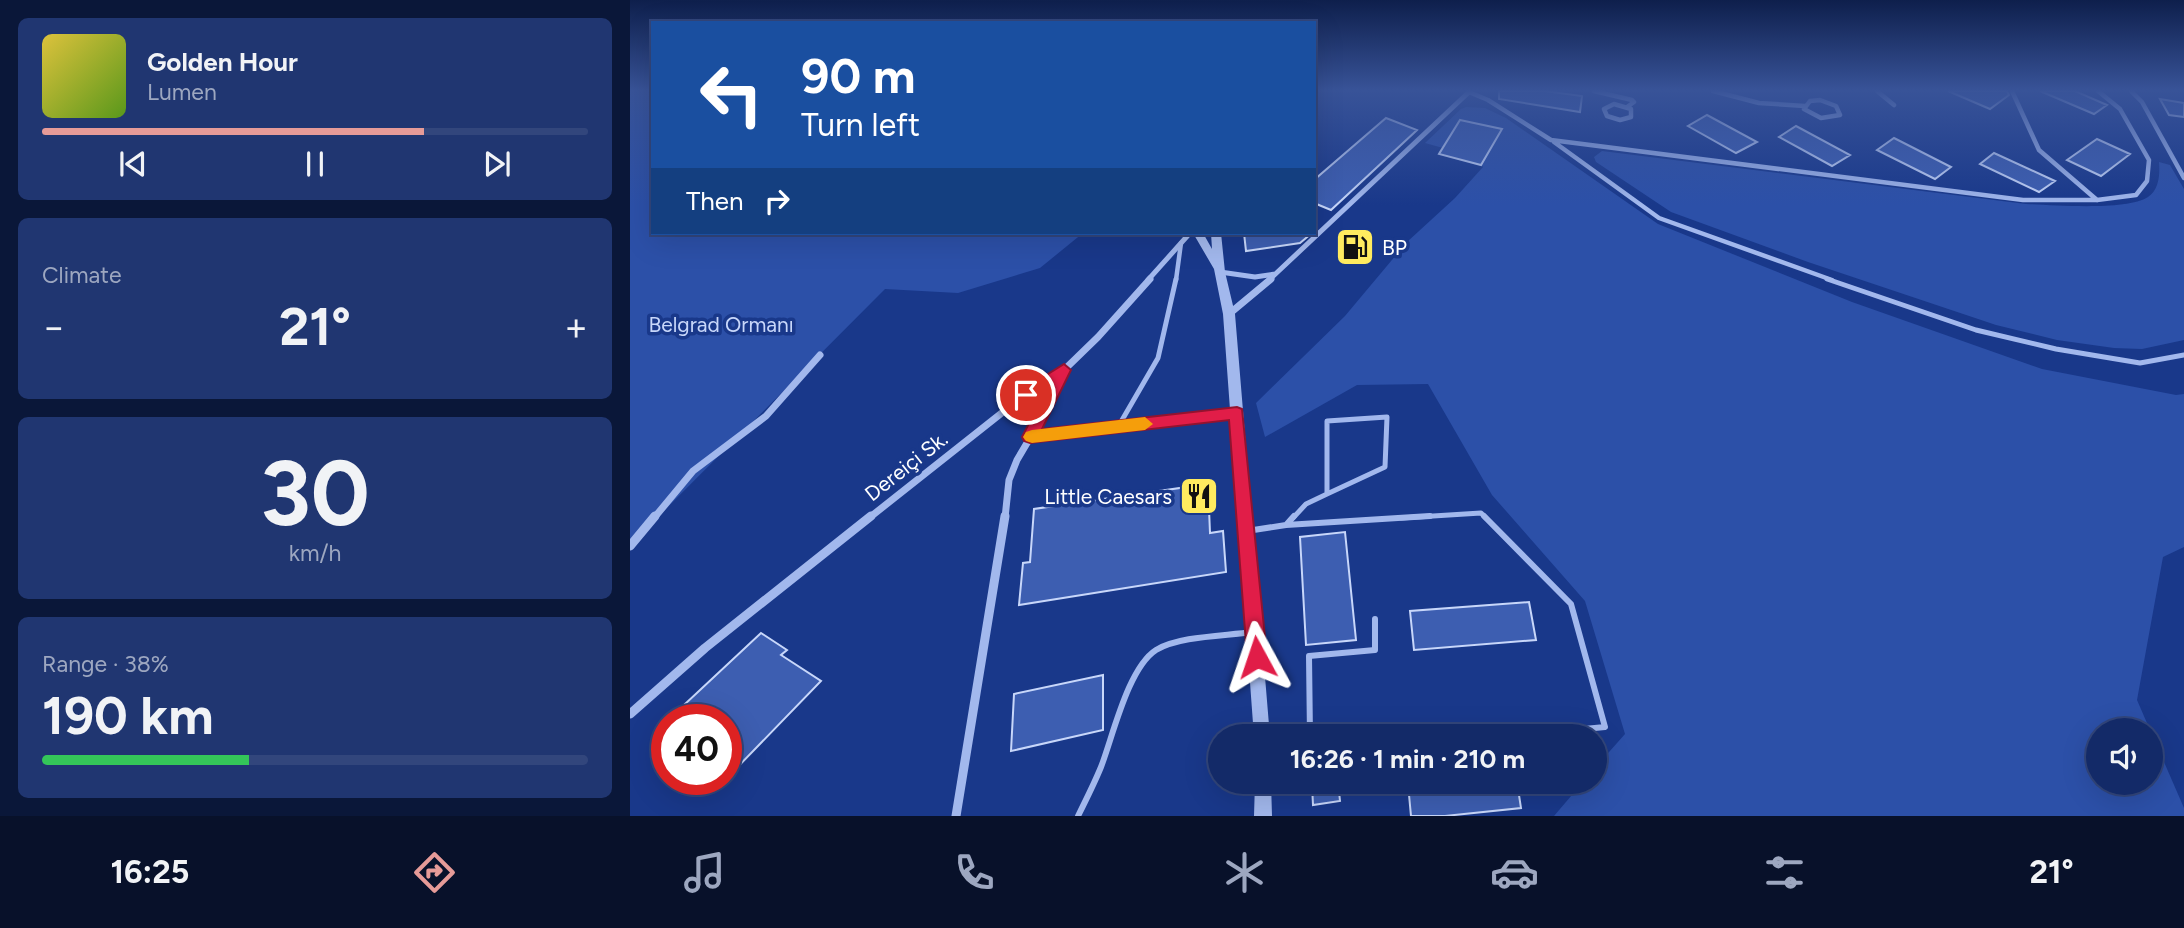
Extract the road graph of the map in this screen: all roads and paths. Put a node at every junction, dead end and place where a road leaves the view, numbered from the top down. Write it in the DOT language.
graph roads {
  1 [pos="1430,129"];
  2 [pos="1534,129"];
  3 [pos="2029,129"];
  4 [pos="2131,129"];
  5 [pos="2157,129"];
  6 [pos="1551,140"];
  7 [pos="2184,178"];
  8 [pos="2098,200"];
  9 [pos="1188,235"];
  10 [pos="1199,235"];
  11 [pos="1216,235"];
  12 [pos="1181,243"];
  13 [pos="1220,272"];
  14 [pos="1276,274"];
  15 [pos="1229,314"];
  16 [pos="820,355"];
  17 [pos="2184,355"];
  18 [pos="1064,370"];
  19 [pos="1237,413"];
  20 [pos="1118,427"];
  21 [pos="1030,437"];
  22 [pos="1327,495"];
  23 [pos="1286,525"];
  24 [pos="1246,531"];
  25 [pos="630,546"];
  26 [pos="1375,619"];
  27 [pos="1255,632"];
  28 [pos="630,714"];
  29 [pos="1261,724"];
  30 [pos="1310,724"];
  31 [pos="1604,724"];
  32 [pos="1263,794"];
  33 [pos="956,816"];
  34 [pos="1079,816"];
  35 [pos="1263,816"];
  1 -- 14 [label="street"];
  2 -- 6 [label="lane"];
  3 -- 8 [label="lane"];
  4 -- 8 [label="lane"];
  5 -- 7 [label="lane"];
  6 -- 8 [label="lane"];
  6 -- 17 [label="lane"];
  9 -- 12 [label="street, Dereiçi Sk."];
  10 -- 13 [label="street"];
  11 -- 13 [label="street"];
  12 -- 18 [label="street, Dereiçi Sk."];
  12 -- 20 [label="lane"];
  13 -- 14 [label="street"];
  13 -- 15 [label="street"];
  14 -- 15 [label="street"];
  15 -- 19 [label="street"];
  16 -- 25 [label="street"];
  18 -- 21 [label="street"];
  18 -- 28 [label="street, Dereiçi Sk."];
  19 -- 20 [label="street"];
  19 -- 24 [label="street"];
  20 -- 21 [label="street"];
  21 -- 33 [label="street"];
  22 -- 22 [label="lane"];
  22 -- 23 [label="lane"];
  23 -- 24 [label="lane"];
  23 -- 31 [label="lane"];
  24 -- 27 [label="street"];
  26 -- 30 [label="lane"];
  27 -- 29 [label="street"];
  27 -- 34 [label="lane"];
  32 -- 35 [label="street"];
}
